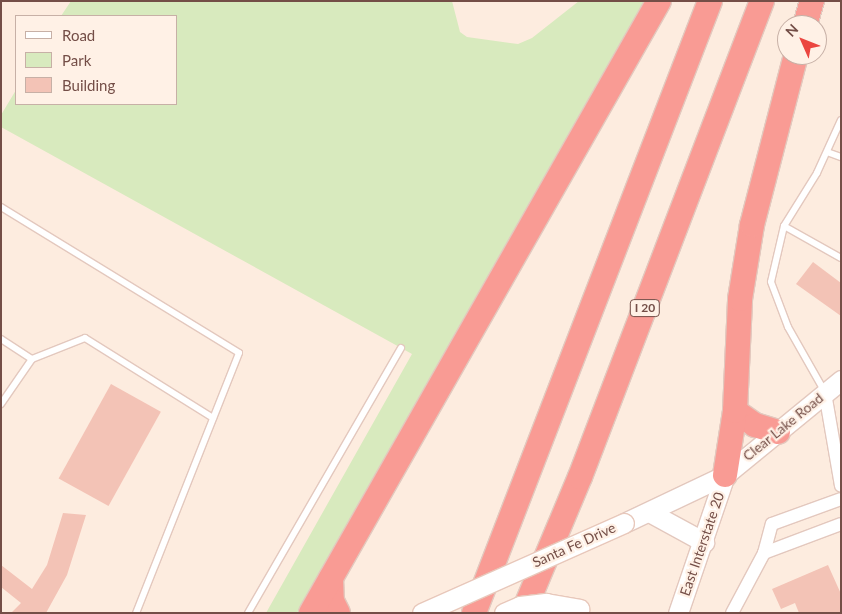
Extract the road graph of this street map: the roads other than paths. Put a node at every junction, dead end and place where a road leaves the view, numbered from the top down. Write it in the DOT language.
graph roads {
  1 [pos="659,1"];
  2 [pos="710,1"];
  3 [pos="762,1"];
  4 [pos="812,1"];
  5 [pos="808,15"];
  6 [pos="793,65"];
  7 [pos="841,120"];
  8 [pos="827,152"];
  9 [pos="841,158"];
  10 [pos="1,207"];
  11 [pos="784,226"];
  12 [pos="841,258"];
  13 [pos="1,339"];
  14 [pos="401,348"];
  15 [pos="32,359"];
  16 [pos="841,380"];
  17 [pos="825,393"];
  18 [pos="1,404"];
  19 [pos="735,411"];
  20 [pos="213,418"];
  21 [pos="778,432"];
  22 [pos="725,475"];
  23 [pos="841,486"];
  24 [pos="841,499"];
  25 [pos="649,512"];
  26 [pos="841,524"];
  27 [pos="704,542"];
  28 [pos="764,553"];
  29 [pos="331,578"];
  30 [pos="313,611"];
  31 [pos="581,611"];
  32 [pos="136,613"];
  33 [pos="248,613"];
  34 [pos="338,613"];
  35 [pos="422,613"];
  36 [pos="474,613"];
  37 [pos="504,613"];
  38 [pos="523,613"];
  39 [pos="678,613"];
  40 [pos="732,613"];
  1 -- 29 [label="highway"];
  2 -- 36 [label="highway"];
  3 -- 38 [label="highway, I 20"];
  4 -- 5 [label="highway"];
  6 -- 19 [label="highway"];
  7 -- 8 [label="lane"];
  8 -- 9 [label="lane"];
  8 -- 11 [label="lane"];
  10 -- 20 [label="lane"];
  11 -- 12 [label="lane"];
  11 -- 17 [label="lane"];
  13 -- 15 [label="lane"];
  14 -- 33 [label="lane"];
  15 -- 18 [label="lane"];
  15 -- 20 [label="lane"];
  16 -- 17 [label="main road, Clear Lake Road"];
  17 -- 21 [label="main road, Clear Lake Road"];
  17 -- 23 [label="street"];
  19 -- 21 [label="highway"];
  19 -- 22 [label="highway"];
  20 -- 32 [label="lane"];
  21 -- 22 [label="main road, Clear Lake Road"];
  22 -- 25 [label="main road, Santa Fe Drive"];
  22 -- 27 [label="main road, East Interstate 20"];
  24 -- 28 [label="street"];
  25 -- 27 [label="main road"];
  25 -- 35 [label="main road, Santa Fe Drive, bridge"];
  26 -- 28 [label="street"];
  27 -- 39 [label="main road, East Interstate 20"];
  28 -- 40 [label="street"];
  29 -- 30 [label="highway"];
  29 -- 34 [label="highway"];
  31 -- 37 [label="main road, bridge"];
}
